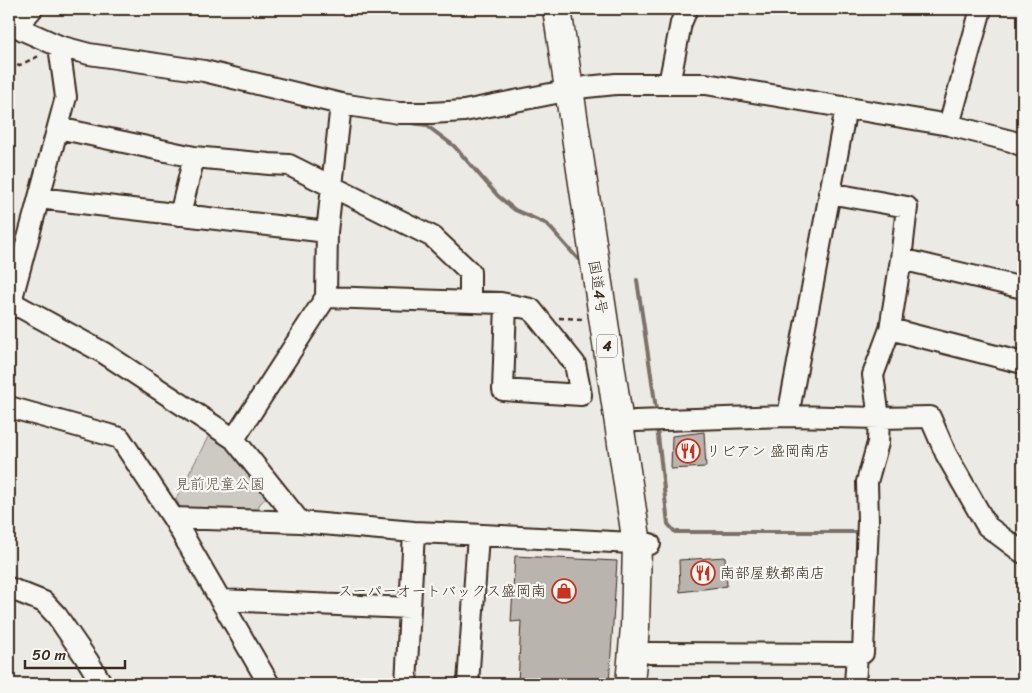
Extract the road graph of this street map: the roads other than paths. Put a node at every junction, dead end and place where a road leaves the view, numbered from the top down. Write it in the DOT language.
graph roads {
  1 [pos="32,9"];
  2 [pos="557,9"];
  3 [pos="576,9"];
  4 [pos="687,9"];
  5 [pos="981,9"];
  6 [pos="13,24"];
  7 [pos="59,46"];
  8 [pos="669,84"];
  9 [pos="577,89"];
  10 [pos="341,104"];
  11 [pos="846,108"];
  12 [pos="950,125"];
  13 [pos="58,128"];
  14 [pos="1023,146"];
  15 [pos="194,158"];
  16 [pos="332,186"];
  17 [pos="829,193"];
  18 [pos="39,198"];
  19 [pos="180,214"];
  20 [pos="327,232"];
  21 [pos="901,259"];
  22 [pos="1023,288"];
  23 [pos="326,297"];
  24 [pos="470,302"];
  25 [pos="506,304"];
  26 [pos="10,306"];
  27 [pos="890,329"];
  28 [pos="1023,363"];
  29 [pos="9,407"];
  30 [pos="788,416"];
  31 [pos="879,418"];
  32 [pos="635,420"];
  33 [pos="234,439"];
  34 [pos="173,518"];
  35 [pos="300,522"];
  36 [pos="414,532"];
  37 [pos="478,534"];
  38 [pos="643,544"];
  39 [pos="1022,550"];
  40 [pos="9,588"];
  41 [pos="220,600"];
  42 [pos="410,608"];
  43 [pos="649,653"];
  44 [pos="857,654"];
  45 [pos="102,684"];
  46 [pos="269,684"];
  47 [pos="406,684"];
  48 [pos="468,684"];
  49 [pos="630,684"];
  50 [pos="646,684"];
  51 [pos="855,684"];
  1 -- 6 [label="street"];
  2 -- 9 [label="highway, 国道4号 / 4"];
  3 -- 9 [label="highway, 国道4号 / 4"];
  4 -- 8 [label="street"];
  5 -- 12 [label="street"];
  6 -- 7 [label="street"];
  7 -- 10 [label="street"];
  7 -- 13 [label="street"];
  8 -- 9 [label="street"];
  8 -- 11 [label="street"];
  9 -- 10 [label="street"];
  9 -- 32 [label="highway, 国道4号 / 4"];
  9 -- 38 [label="highway, 国道4号 / 4"];
  10 -- 16 [label="street"];
  11 -- 12 [label="street"];
  11 -- 17 [label="street"];
  12 -- 14 [label="street"];
  13 -- 15 [label="street"];
  13 -- 18 [label="street"];
  15 -- 16 [label="street"];
  15 -- 19 [label="street"];
  16 -- 20 [label="street"];
  16 -- 24 [label="street"];
  17 -- 21 [label="street"];
  17 -- 30 [label="street"];
  18 -- 19 [label="street"];
  18 -- 26 [label="street"];
  19 -- 20 [label="street"];
  20 -- 23 [label="street"];
  21 -- 22 [label="street"];
  21 -- 27 [label="street"];
  23 -- 24 [label="street"];
  23 -- 33 [label="street"];
  24 -- 25 [label="street"];
  25 -- 25 [label="street"];
  26 -- 33 [label="street"];
  27 -- 28 [label="street"];
  27 -- 31 [label="street"];
  29 -- 34 [label="street"];
  30 -- 31 [label="street"];
  30 -- 32 [label="street"];
  31 -- 39 [label="street"];
  31 -- 44 [label="street"];
  32 -- 38 [label="highway, 国道4号 / 4"];
  33 -- 35 [label="street"];
  34 -- 35 [label="street"];
  34 -- 41 [label="street"];
  35 -- 36 [label="street"];
  36 -- 37 [label="street"];
  36 -- 42 [label="street"];
  37 -- 38 [label="street"];
  37 -- 48 [label="street"];
  38 -- 43 [label="highway, 国道4号 / 4"];
  38 -- 49 [label="highway, 国道4号 / 4"];
  40 -- 45 [label="street"];
  41 -- 42 [label="street"];
  41 -- 46 [label="street"];
  42 -- 47 [label="street"];
  43 -- 44 [label="street"];
  43 -- 50 [label="highway, 国道4号 / 4"];
  44 -- 51 [label="street"];
}
